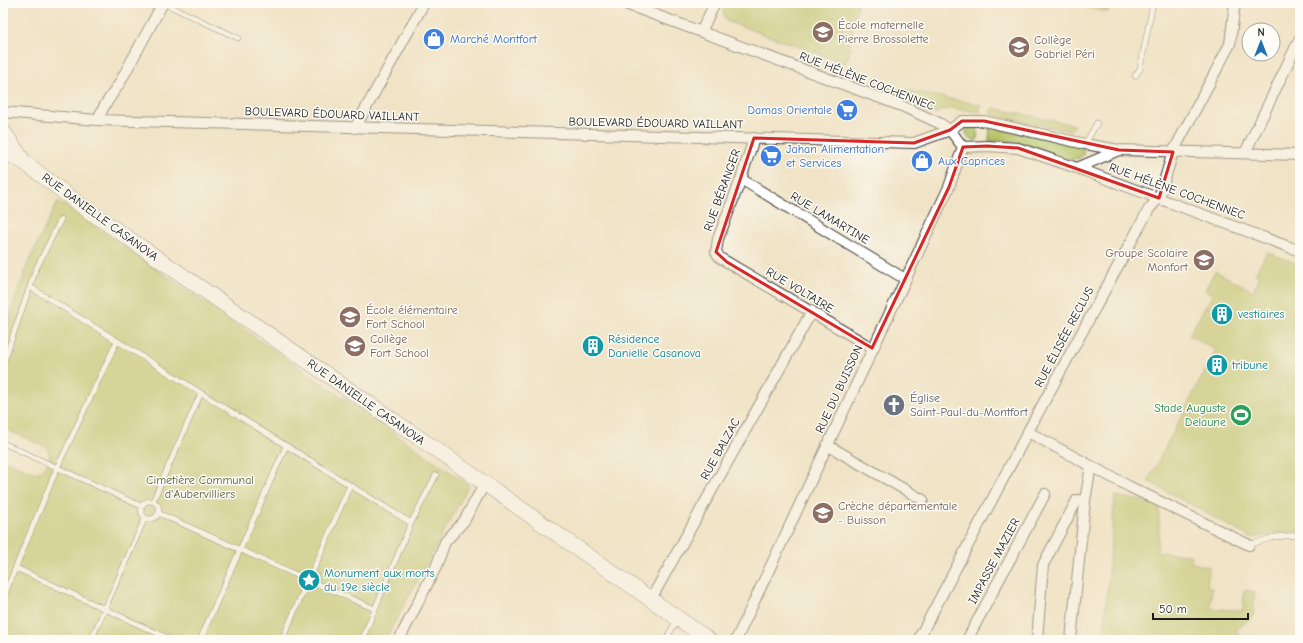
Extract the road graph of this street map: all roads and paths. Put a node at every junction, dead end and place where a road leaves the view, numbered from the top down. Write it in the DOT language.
graph roads {
  1 [pos="163,3"];
  2 [pos="424,3"];
  3 [pos="623,3"];
  4 [pos="715,3"];
  5 [pos="1153,3"];
  6 [pos="1235,3"];
  7 [pos="701,32"];
  8 [pos="238,38"];
  9 [pos="1300,38"];
  10 [pos="1135,76"];
  11 [pos="3,112"];
  12 [pos="98,120"];
  13 [pos="1097,123"];
  14 [pos="355,128"];
  15 [pos="950,130"];
  16 [pos="3,131"];
  17 [pos="754,138"];
  18 [pos="1085,144"];
  19 [pos="963,147"];
  20 [pos="1119,150"];
  21 [pos="3,151"];
  22 [pos="1173,152"];
  23 [pos="1245,153"];
  24 [pos="1300,155"];
  25 [pos="24,162"];
  26 [pos="1078,168"];
  27 [pos="741,179"];
  28 [pos="1159,198"];
  29 [pos="61,219"];
  30 [pos="1300,251"];
  31 [pos="716,252"];
  32 [pos="905,279"];
  33 [pos="30,287"];
  34 [pos="812,312"];
  35 [pos="117,341"];
  36 [pos="872,348"];
  37 [pos="3,364"];
  38 [pos="201,393"];
  39 [pos="1028,432"];
  40 [pos="3,443"];
  41 [pos="827,445"];
  42 [pos="286,446"];
  43 [pos="1091,466"];
  44 [pos="57,468"];
  45 [pos="436,475"];
  46 [pos="484,483"];
  47 [pos="350,485"];
  48 [pos="1045,494"];
  49 [pos="923,500"];
  50 [pos="153,501"];
  51 [pos="1085,501"];
  52 [pos="141,506"];
  53 [pos="158,513"];
  54 [pos="145,518"];
  55 [pos="411,523"];
  56 [pos="1300,535"];
  57 [pos="1249,545"];
  58 [pos="240,549"];
  59 [pos="16,568"];
  60 [pos="312,573"];
  61 [pos="301,577"];
  62 [pos="316,584"];
  63 [pos="305,587"];
  64 [pos="3,598"];
  65 [pos="651,599"];
  66 [pos="105,608"];
  67 [pos="375,609"];
  68 [pos="678,618"];
  69 [pos="91,640"];
  70 [pos="172,640"];
  71 [pos="200,640"];
  72 [pos="282,640"];
  73 [pos="362,640"];
  74 [pos="399,640"];
  75 [pos="666,640"];
  76 [pos="709,640"];
  77 [pos="736,640"];
  78 [pos="918,640"];
  79 [pos="967,640"];
  80 [pos="1037,640"];
  81 [pos="1071,640"];
  1 -- 8 [label="lane"];
  1 -- 12 [label="street"];
  2 -- 14 [label="street"];
  3 -- 7 [label="street, RUE HÉLÈNE COCHENNEC"];
  4 -- 7 [label="street"];
  5 -- 10 [label="lane"];
  6 -- 22 [label="street"];
  7 -- 15 [label="street, RUE HÉLÈNE COCHENNEC"];
  9 -- 23 [label="street"];
  11 -- 12 [label="street, BOULEVARD ÉDOUARD VAILLANT"];
  12 -- 14 [label="street, BOULEVARD ÉDOUARD VAILLANT"];
  13 -- 18 [label="lane"];
  14 -- 17 [label="street, BOULEVARD ÉDOUARD VAILLANT"];
  15 -- 17 [label="street, BOULEVARD ÉDOUARD VAILLANT"];
  15 -- 18 [label="street, BOULEVARD ÉDOUARD VAILLANT"];
  15 -- 19 [label="street, RUE HÉLÈNE COCHENNEC"];
  16 -- 25 [label="main road, RUE DANIELLE CASANOVA"];
  17 -- 27 [label="street, RUE BÉRANGER"];
  18 -- 20 [label="street, BOULEVARD ÉDOUARD VAILLANT"];
  19 -- 26 [label="street, RUE HÉLÈNE COCHENNEC"];
  19 -- 32 [label="street, RUE DU BUISSON"];
  20 -- 22 [label="street, BOULEVARD ÉDOUARD VAILLANT"];
  20 -- 26 [label="street"];
  21 -- 25 [label="main road, RUE DANIELLE CASANOVA"];
  22 -- 23 [label="street, BOULEVARD ÉDOUARD VAILLANT"];
  22 -- 28 [label="street"];
  23 -- 24 [label="street, BOULEVARD ÉDOUARD VAILLANT"];
  25 -- 46 [label="main road, RUE DANIELLE CASANOVA"];
  26 -- 28 [label="street, RUE HÉLÈNE COCHENNEC"];
  27 -- 31 [label="street, RUE BÉRANGER"];
  27 -- 32 [label="street, RUE LAMARTINE"];
  28 -- 30 [label="street, RUE HÉLÈNE COCHENNEC"];
  28 -- 39 [label="street, RUE ÉLISÉE RECLUS"];
  29 -- 33 [label="lane"];
  31 -- 34 [label="street, RUE VOLTAIRE"];
  32 -- 36 [label="street, RUE DU BUISSON"];
  33 -- 35 [label="lane"];
  33 -- 37 [label="lane"];
  34 -- 36 [label="street, RUE VOLTAIRE"];
  34 -- 65 [label="street, RUE BALZAC"];
  35 -- 38 [label="lane"];
  35 -- 44 [label="lane"];
  36 -- 41 [label="street, RUE DU BUISSON"];
  38 -- 42 [label="lane"];
  38 -- 50 [label="lane"];
  39 -- 43 [label="street"];
  39 -- 78 [label="street, RUE ÉLISÉE RECLUS"];
  40 -- 44 [label="lane"];
  41 -- 49 [label="street"];
  41 -- 77 [label="street, RUE DU BUISSON"];
  42 -- 47 [label="lane"];
  42 -- 58 [label="lane"];
  43 -- 51 [label="street"];
  43 -- 57 [label="street"];
  44 -- 52 [label="lane"];
  44 -- 59 [label="lane"];
  45 -- 55 [label="lane"];
  46 -- 65 [label="main road, RUE DANIELLE CASANOVA"];
  46 -- 74 [label="street"];
  47 -- 55 [label="lane"];
  47 -- 60 [label="lane"];
  48 -- 79 [label="street, IMPASSE MAZIER"];
  50 -- 52 [label="lane"];
  50 -- 53 [label="lane"];
  51 -- 80 [label="street"];
  51 -- 81 [label="street"];
  52 -- 54 [label="lane"];
  53 -- 54 [label="lane"];
  53 -- 58 [label="lane"];
  54 -- 66 [label="lane"];
  55 -- 67 [label="lane"];
  56 -- 57 [label="lane"];
  58 -- 61 [label="lane"];
  58 -- 71 [label="lane"];
  59 -- 64 [label="lane"];
  59 -- 66 [label="lane"];
  60 -- 61 [label="lane"];
  60 -- 62 [label="lane"];
  61 -- 63 [label="lane"];
  62 -- 63 [label="lane"];
  62 -- 67 [label="lane"];
  63 -- 72 [label="lane"];
  65 -- 68 [label="main road, RUE DANIELLE CASANOVA"];
  66 -- 69 [label="lane"];
  66 -- 70 [label="lane"];
  67 -- 73 [label="lane"];
  68 -- 75 [label="lane"];
  68 -- 76 [label="main road, RUE DANIELLE CASANOVA"];
}
